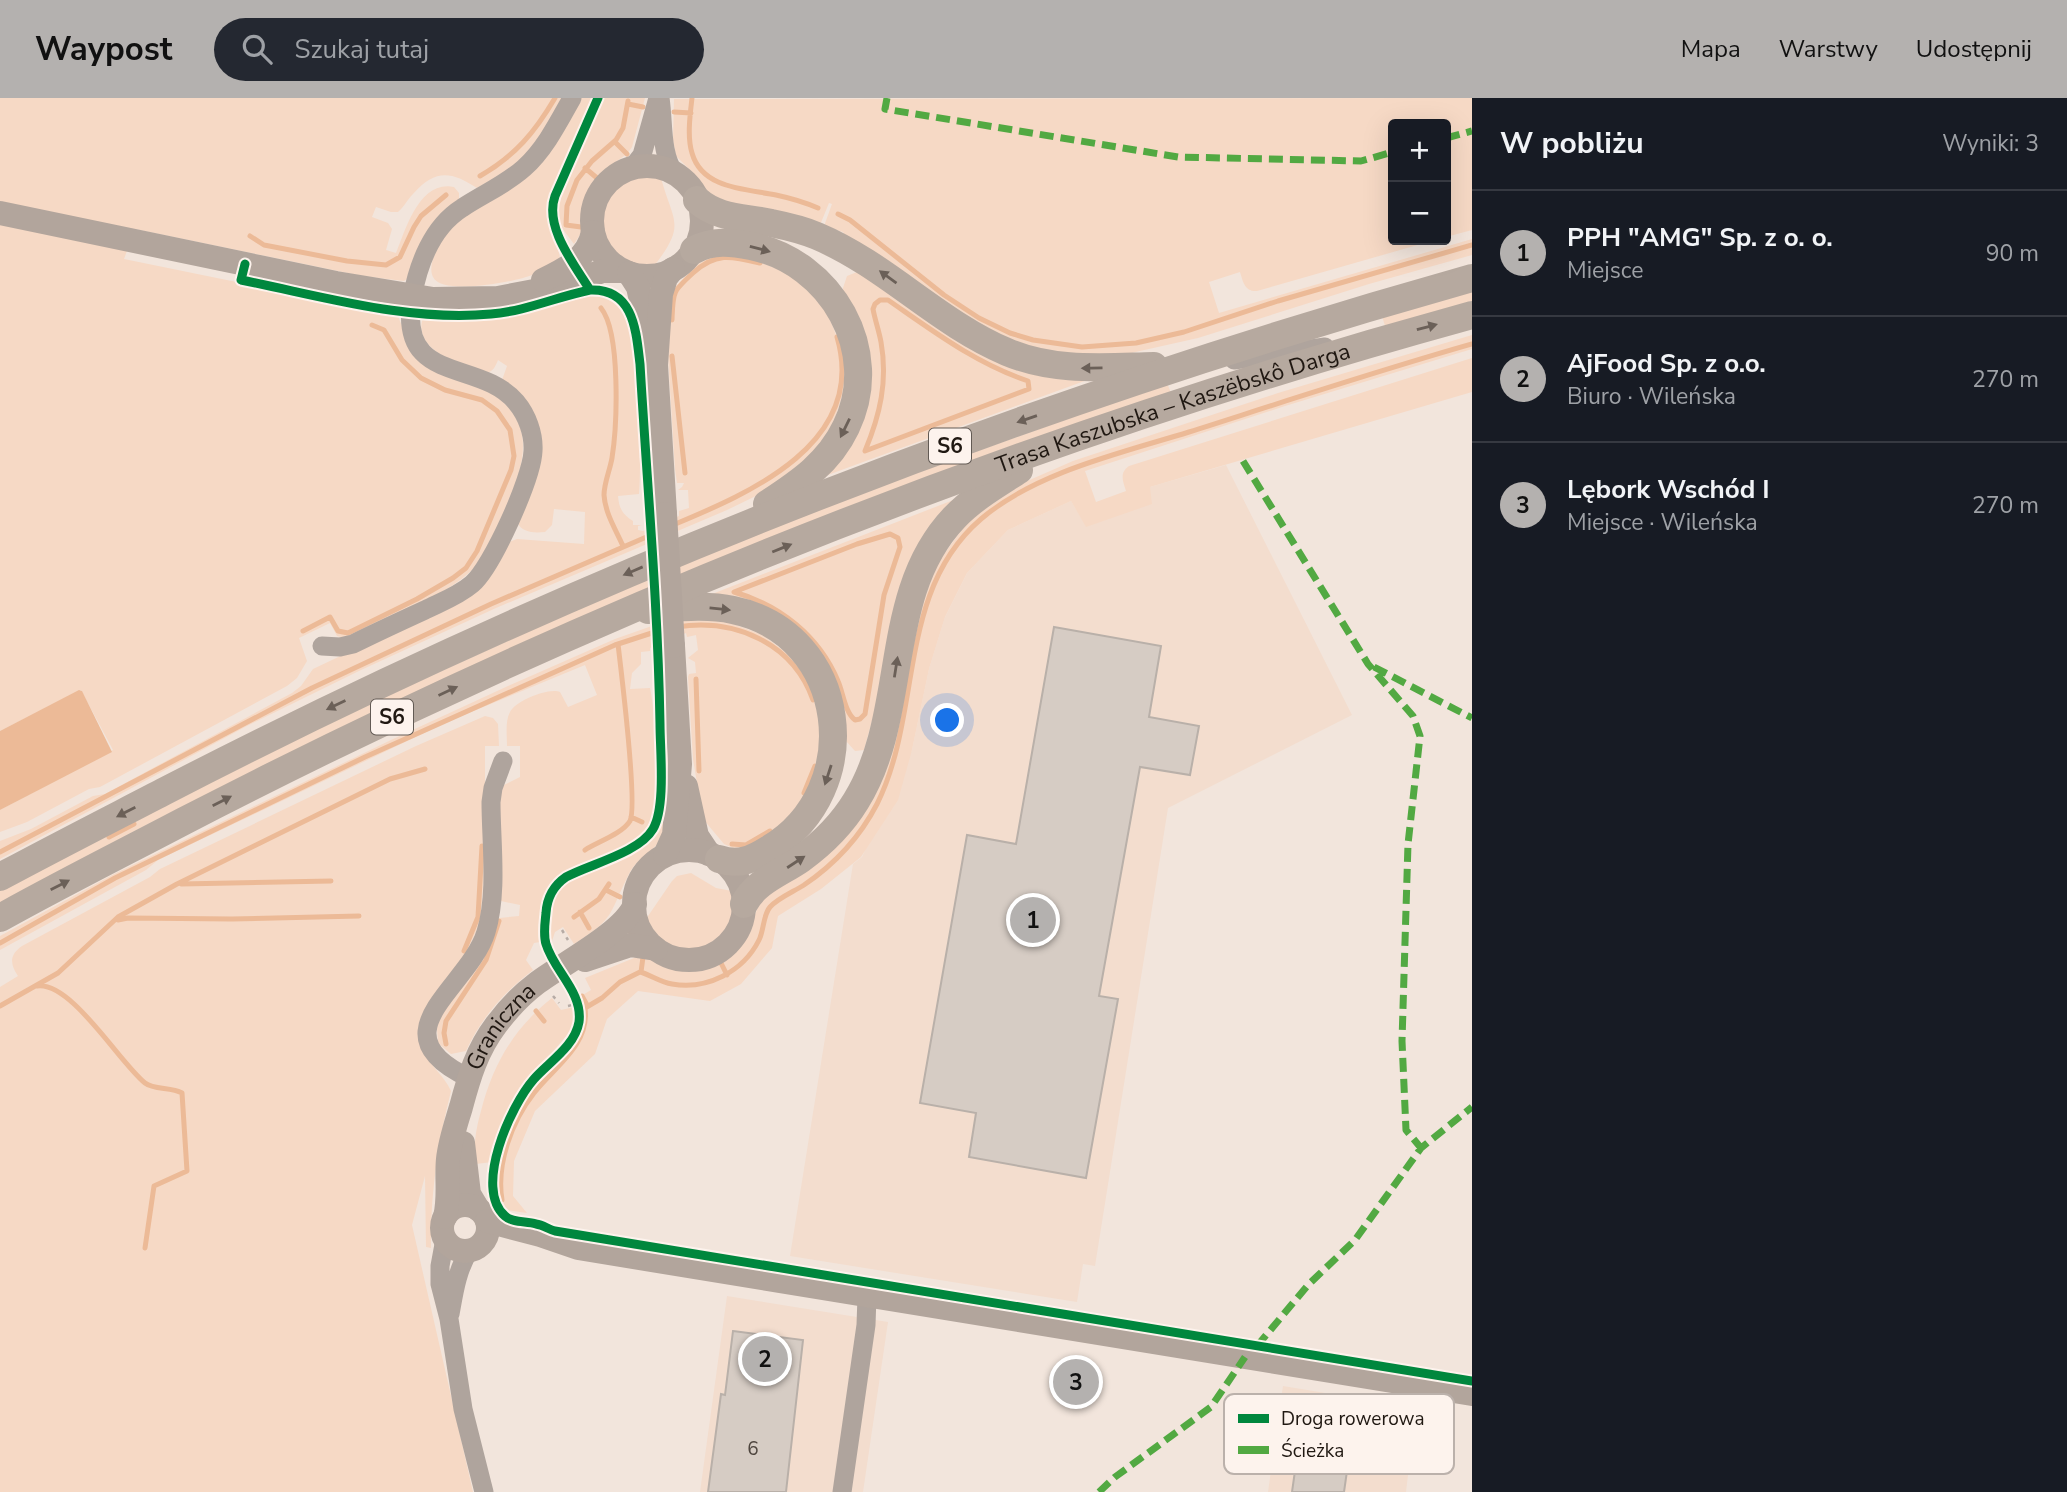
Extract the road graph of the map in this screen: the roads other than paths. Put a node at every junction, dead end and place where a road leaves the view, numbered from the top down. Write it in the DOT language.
graph roads {
  1 [pos="572,98"];
  2 [pos="659,98"];
  3 [pos="631,169"];
  4 [pos="675,175"];
  5 [pos="697,200"];
  6 [pos="0,212"];
  7 [pos="593,232"];
  8 [pos="694,250"];
  9 [pos="673,269"];
  10 [pos="626,272"];
  11 [pos="1472,278"];
  12 [pos="412,296"];
  13 [pos="508,296"];
  14 [pos="1379,304"];
  15 [pos="1472,315"];
  16 [pos="1388,338"];
  17 [pos="1276,354"];
  18 [pos="656,365"];
  19 [pos="1174,368"];
  20 [pos="1175,405"];
  21 [pos="1059,445"];
  22 [pos="719,536"];
  23 [pos="628,611"];
  24 [pos="322,646"];
  25 [pos="503,761"];
  26 [pos="680,764"];
  27 [pos="665,855"];
  28 [pos="714,856"];
  29 [pos="0,877"];
  30 [pos="635,904"];
  31 [pos="744,904"];
  32 [pos="0,918"];
  33 [pos="656,948"];
  34 [pos="564,966"];
  35 [pos="469,1078"];
  36 [pos="462,1104"];
  37 [pos="444,1228"];
  38 [pos="480,1231"];
  39 [pos="867,1296"];
  40 [pos="449,1319"];
  41 [pos="1472,1394"];
  42 [pos="484,1492"];
  43 [pos="842,1492"];
  1 -- 12 [label="street"];
  2 -- 3 [label="street"];
  2 -- 4 [label="street"];
  3 -- 4 [label="main road"];
  3 -- 7 [label="main road"];
  4 -- 5 [label="main road"];
  5 -- 8 [label="main road"];
  19 -- 5 [label="highway, one-way"];
  6 -- 12 [label="main road"];
  7 -- 10 [label="main road"];
  7 -- 13 [label="main road"];
  8 -- 9 [label="main road"];
  8 -- 22 [label="highway, one-way"];
  9 -- 10 [label="main road"];
  9 -- 18 [label="main road"];
  10 -- 13 [label="main road"];
  10 -- 18 [label="main road"];
  11 -- 14 [label="highway, Trasa Kaszubska – Kaszëbskô Darga / S6"];
  12 -- 13 [label="main road"];
  12 -- 24 [label="street"];
  14 -- 17 [label="street"];
  14 -- 19 [label="highway, Trasa Kaszubska – Kaszëbskô Darga / S6"];
  16 -- 15 [label="highway, Trasa Kaszubska – Kaszëbskô Darga / S6, one-way"];
  16 -- 17 [label="street"];
  16 -- 20 [label="highway, Trasa Kaszubska – Kaszëbskô Darga / S6"];
  17 -- 19 [label="street"];
  17 -- 20 [label="street"];
  18 -- 26 [label="main road, bridge"];
  19 -- 22 [label="highway, Trasa Kaszubska – Kaszëbskô Darga / S6, one-way"];
  20 -- 21 [label="highway, Trasa Kaszubska – Kaszëbskô Darga / S6"];
  23 -- 21 [label="highway, Trasa Kaszubska – Kaszëbskô Darga / S6, one-way"];
  31 -- 21 [label="highway, one-way"];
  22 -- 29 [label="highway, Trasa Kaszubska – Kaszëbskô Darga / S6, one-way"];
  23 -- 28 [label="highway, one-way"];
  32 -- 23 [label="highway, Trasa Kaszubska – Kaszëbskô Darga / S6, one-way"];
  25 -- 35 [label="street"];
  26 -- 27 [label="main road"];
  26 -- 28 [label="main road"];
  27 -- 28 [label="main road"];
  27 -- 30 [label="main road"];
  28 -- 31 [label="main road"];
  30 -- 33 [label="main road"];
  30 -- 34 [label="main road, Graniczna"];
  31 -- 33 [label="main road"];
  33 -- 34 [label="main road, Graniczna"];
  34 -- 35 [label="main road, Graniczna"];
  35 -- 36 [label="main road, Graniczna"];
  36 -- 37 [label="main road, Graniczna"];
  36 -- 38 [label="main road, Graniczna"];
  37 -- 38 [label="main road"];
  37 -- 38 [label="main road"];
  37 -- 40 [label="street, Graniczna"];
  38 -- 39 [label="main road"];
  38 -- 40 [label="street, Graniczna"];
  39 -- 41 [label="main road"];
  39 -- 43 [label="street"];
  40 -- 42 [label="street, Graniczna"];
}
